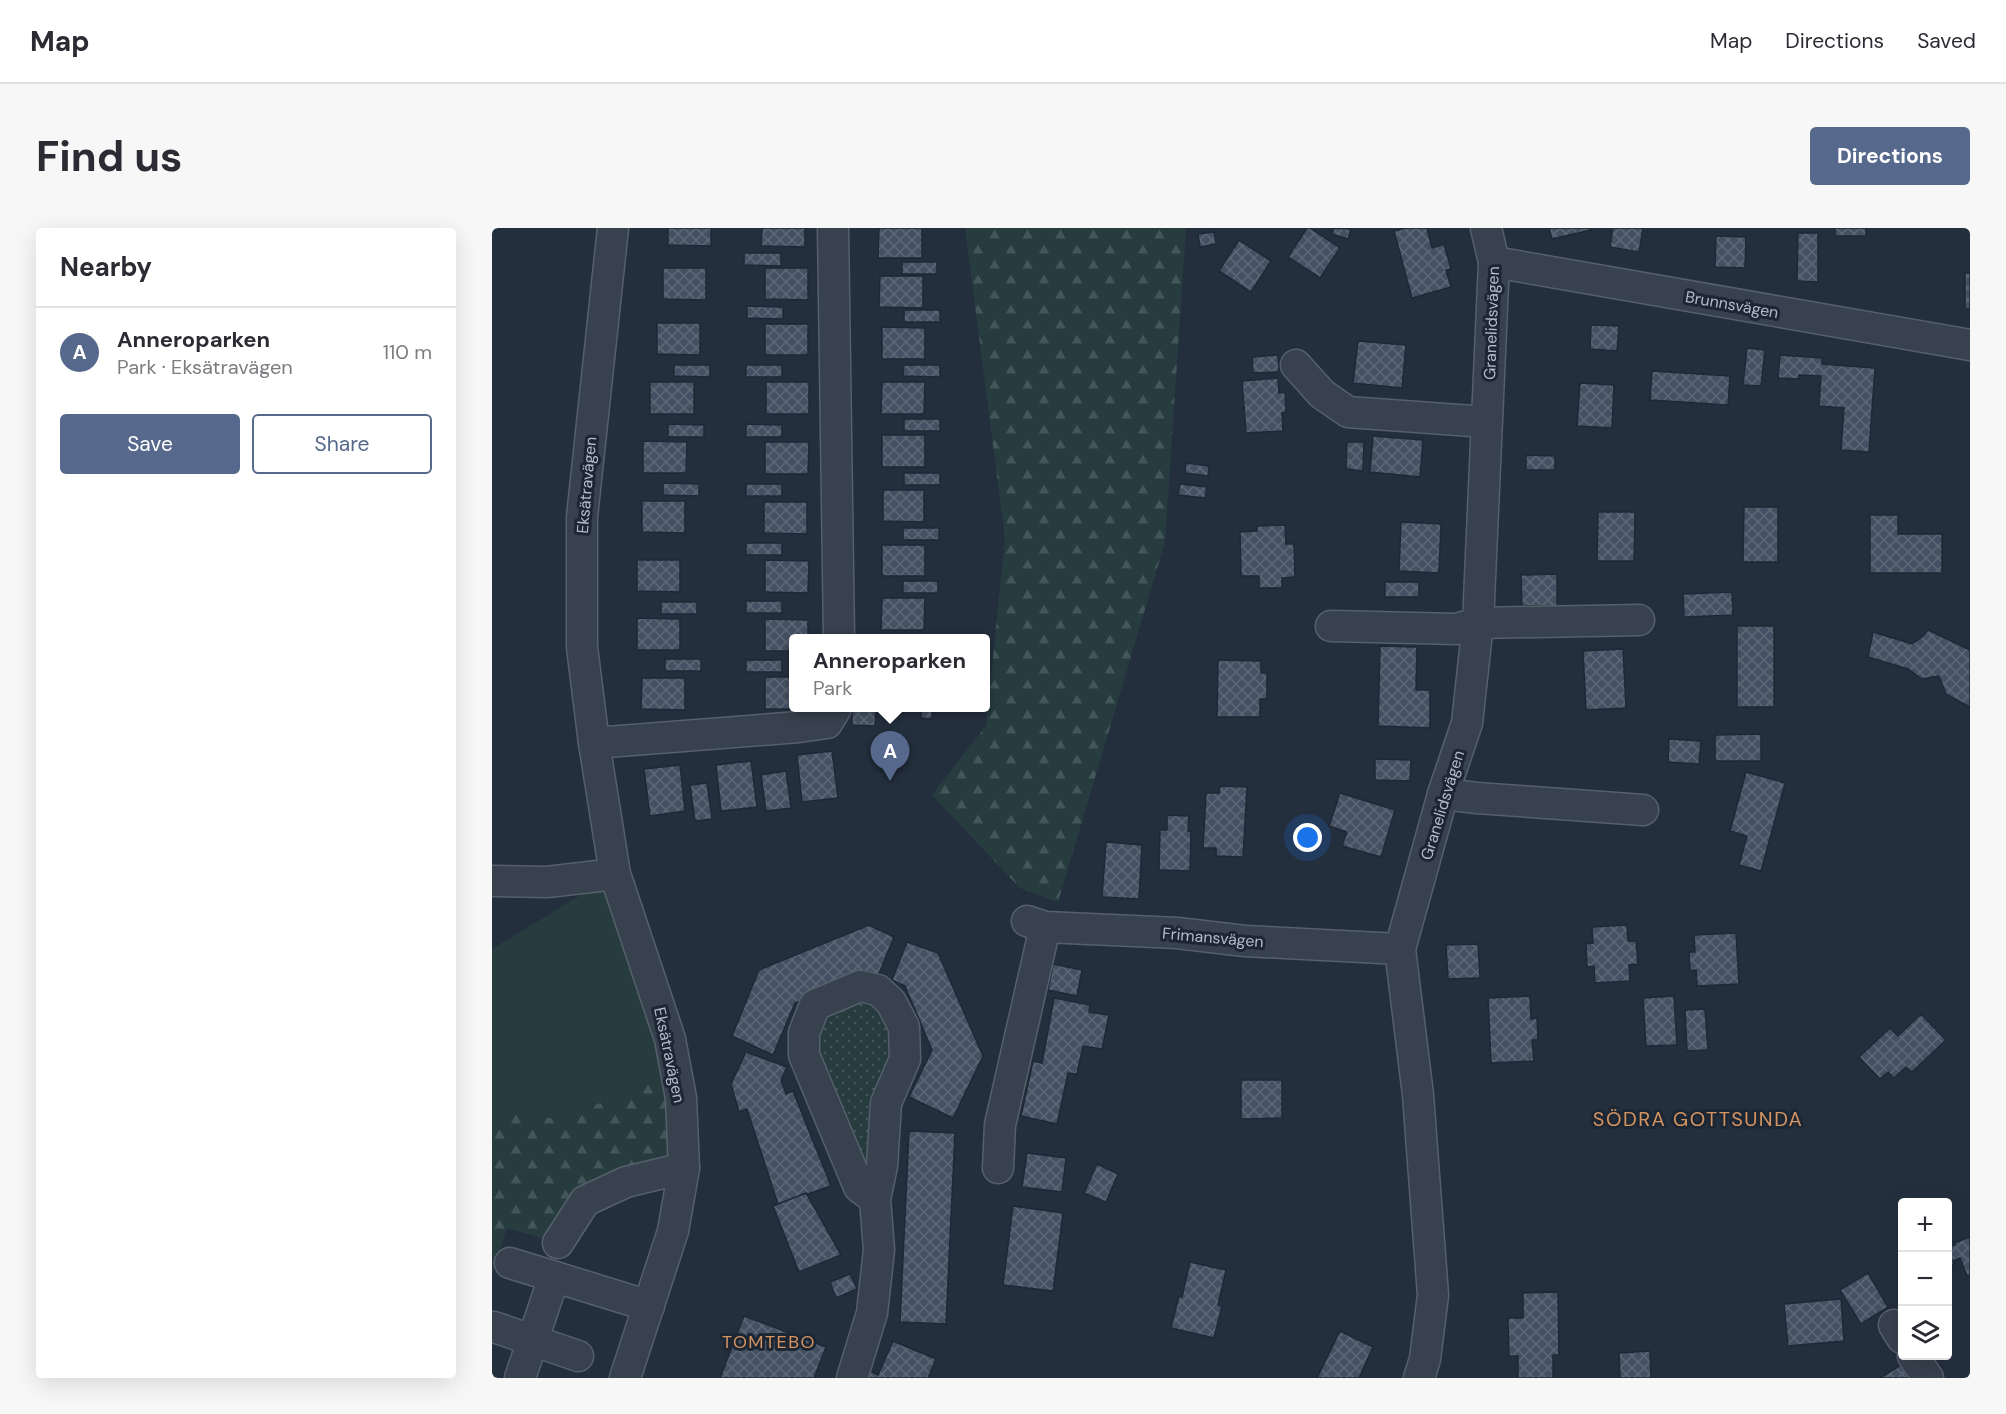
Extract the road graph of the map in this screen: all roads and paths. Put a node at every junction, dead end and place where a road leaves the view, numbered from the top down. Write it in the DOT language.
graph roads {
  1 [pos="613,228"];
  2 [pos="833,228"];
  3 [pos="1486,228"];
  4 [pos="1494,262"];
  5 [pos="1970,345"];
  6 [pos="1296,366"];
  7 [pos="1486,422"];
  8 [pos="1639,620"];
  9 [pos="1478,623"];
  10 [pos="1331,626"];
  11 [pos="839,634"];
  12 [pos="834,712"];
  13 [pos="594,743"];
  14 [pos="1443,794"];
  15 [pos="1643,810"];
  16 [pos="615,874"];
  17 [pos="492,881"];
  18 [pos="1400,950"];
  19 [pos="684,1168"];
  20 [pos="998,1168"];
  21 [pos="875,1199"];
  22 [pos="558,1243"];
  23 [pos="510,1263"];
  24 [pos="554,1277"];
  25 [pos="649,1306"];
  26 [pos="494,1327"];
  27 [pos="533,1340"];
  28 [pos="578,1356"];
  29 [pos="1916,1360"];
  30 [pos="520,1378"];
  31 [pos="625,1378"];
  32 [pos="852,1378"];
  33 [pos="1419,1378"];
  34 [pos="1928,1378"];
  1 -- 13 [label="street, Eksätravägen"];
  2 -- 11 [label="street"];
  3 -- 4 [label="street, Granelidsvägen"];
  4 -- 5 [label="street, Brunnsvägen"];
  4 -- 7 [label="street, Granelidsvägen"];
  6 -- 7 [label="street"];
  7 -- 9 [label="street, Granelidsvägen"];
  8 -- 9 [label="street"];
  9 -- 10 [label="street"];
  9 -- 14 [label="street, Granelidsvägen"];
  12 -- 13 [label="street"];
  13 -- 16 [label="street, Eksätravägen"];
  14 -- 15 [label="street"];
  14 -- 18 [label="street, Granelidsvägen"];
  16 -- 17 [label="street"];
  16 -- 19 [label="street, Eksätravägen"];
  18 -- 20 [label="street, Frimansvägen"];
  18 -- 33 [label="street, Granelidsvägen"];
  19 -- 22 [label="street"];
  19 -- 25 [label="street, Eksätravägen"];
  21 -- 21 [label="street"];
  21 -- 32 [label="street"];
  23 -- 24 [label="street"];
  24 -- 25 [label="street"];
  24 -- 27 [label="street"];
  25 -- 31 [label="street, Eksätravägen"];
  26 -- 27 [label="street"];
  27 -- 28 [label="street"];
  27 -- 30 [label="street"];
  29 -- 34 [label="street"];
}
